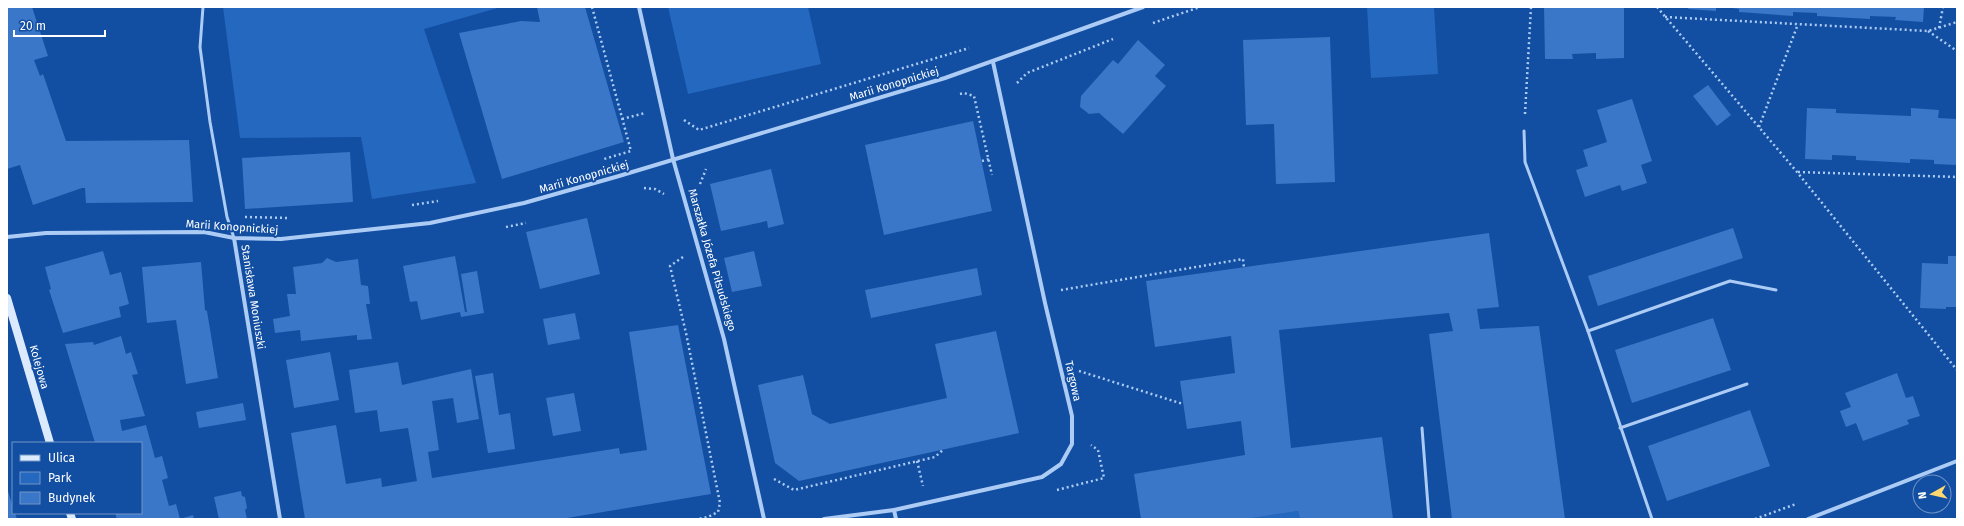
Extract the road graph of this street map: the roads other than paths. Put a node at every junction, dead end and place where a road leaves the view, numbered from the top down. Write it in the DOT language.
graph roads {
  1 [pos="203,7"];
  2 [pos="639,7"];
  3 [pos="1144,7"];
  4 [pos="993,62"];
  5 [pos="1524,131"];
  6 [pos="673,159"];
  7 [pos="7,237"];
  8 [pos="234,238"];
  9 [pos="1776,290"];
  10 [pos="7,298"];
  11 [pos="1588,330"];
  12 [pos="1747,384"];
  13 [pos="1422,428"];
  14 [pos="1620,428"];
  15 [pos="50,442"];
  16 [pos="1957,461"];
  17 [pos="894,510"];
  18 [pos="280,519"];
  19 [pos="764,519"];
  20 [pos="824,519"];
  21 [pos="896,519"];
  22 [pos="1429,519"];
  23 [pos="1652,519"];
  24 [pos="1808,519"];
  1 -- 8 [label="lane, Stanisława Moniuszki"];
  2 -- 6 [label="street, Marszałka Józefa Piłsudskiego"];
  3 -- 4 [label="street, Marii Konopnickiej"];
  4 -- 6 [label="street, Marii Konopnickiej"];
  4 -- 17 [label="street, Targowa"];
  5 -- 11 [label="lane"];
  6 -- 8 [label="street, Marii Konopnickiej"];
  6 -- 19 [label="street, Marszałka Józefa Piłsudskiego"];
  7 -- 8 [label="street, Marii Konopnickiej"];
  8 -- 18 [label="street, Stanisława Moniuszki"];
  9 -- 11 [label="lane"];
  10 -- 15 [label="street, Kolejowa"];
  11 -- 14 [label="lane"];
  12 -- 14 [label="lane"];
  13 -- 22 [label="lane"];
  14 -- 23 [label="lane"];
  16 -- 24 [label="street"];
  17 -- 20 [label="street, Targowa"];
  17 -- 21 [label="street"];
}
